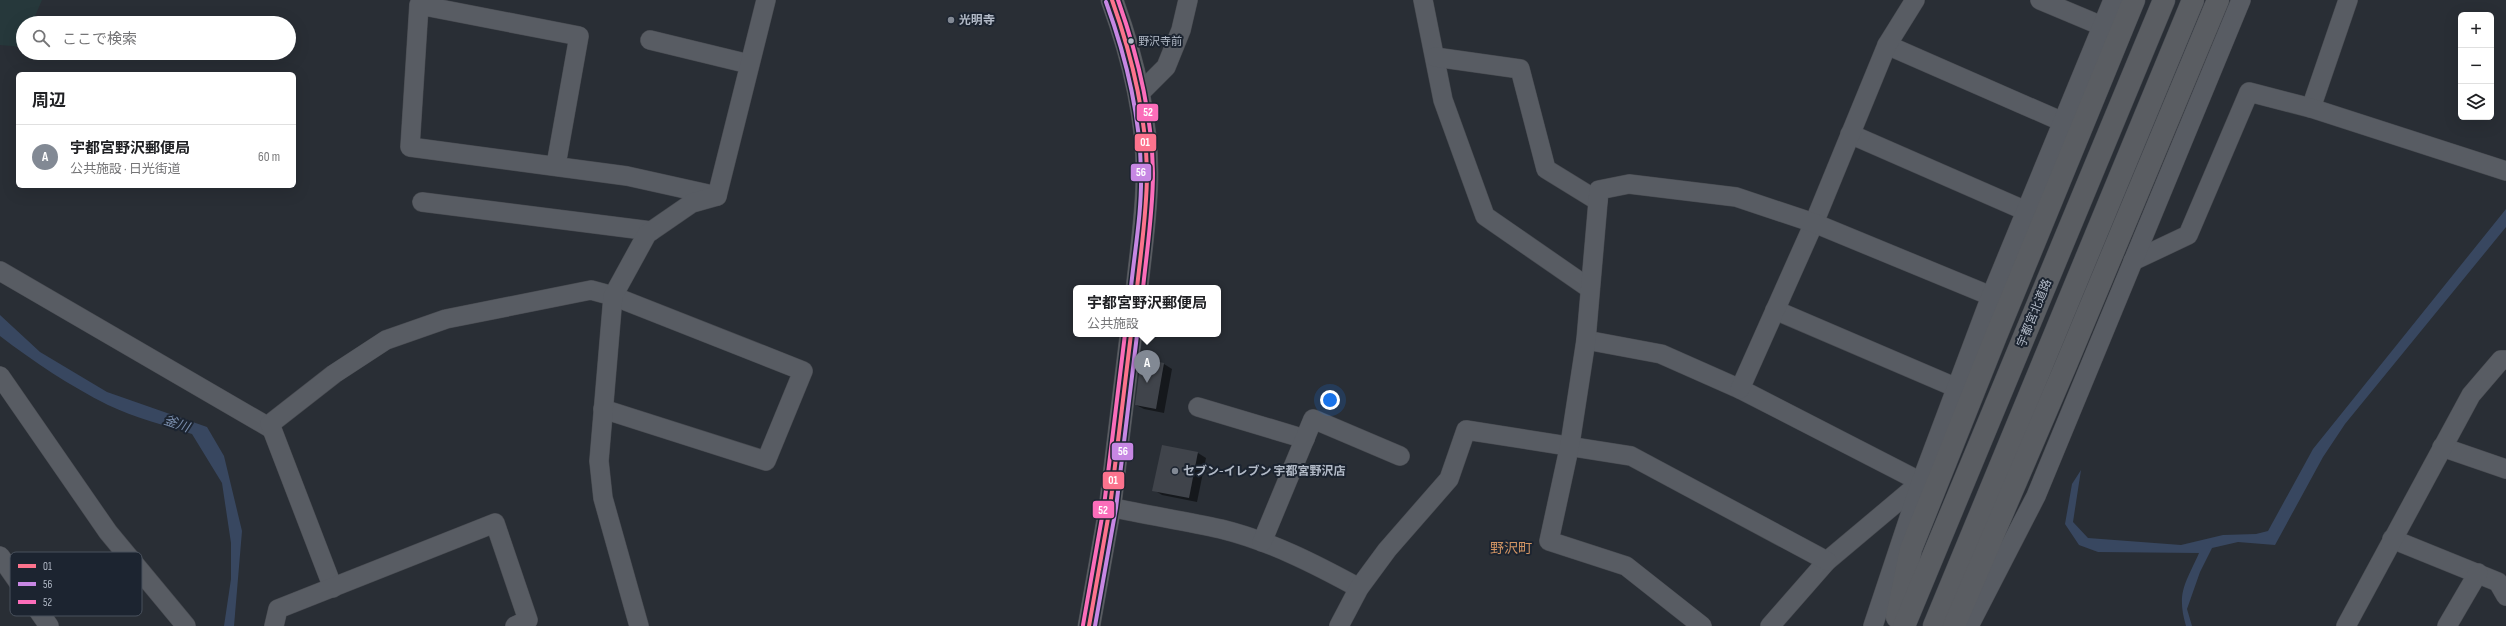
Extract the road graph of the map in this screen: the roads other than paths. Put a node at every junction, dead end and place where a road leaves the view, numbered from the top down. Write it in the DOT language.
graph roads {
  1 [pos="766,0"];
  2 [pos="1112,0"];
  3 [pos="1188,0"];
  4 [pos="1423,0"];
  5 [pos="1915,0"];
  6 [pos="2040,0"];
  7 [pos="2113,0"];
  8 [pos="2134,0"];
  9 [pos="2164,0"];
  10 [pos="2193,0"];
  11 [pos="2218,0"];
  12 [pos="2241,0"];
  13 [pos="2348,0"];
  14 [pos="2102,26"];
  15 [pos="650,40"];
  16 [pos="1886,45"];
  17 [pos="1435,56"];
  18 [pos="749,64"];
  19 [pos="1139,94"];
  20 [pos="2311,108"];
  21 [pos="2063,122"];
  22 [pos="1850,134"];
  23 [pos="556,166"];
  24 [pos="2506,171"];
  25 [pos="717,196"];
  26 [pos="1598,201"];
  27 [pos="422,202"];
  28 [pos="2026,211"];
  29 [pos="1814,223"];
  30 [pos="651,231"];
  31 [pos="2133,261"];
  32 [pos="0,271"];
  33 [pos="1137,285"];
  34 [pos="1589,288"];
  35 [pos="613,296"];
  36 [pos="1991,296"];
  37 [pos="1775,310"];
  38 [pos="1131,337"];
  39 [pos="1586,340"];
  40 [pos="2506,360"];
  41 [pos="0,376"];
  42 [pos="1957,388"];
  43 [pos="1740,389"];
  44 [pos="1198,406"];
  45 [pos="603,409"];
  46 [pos="272,429"];
  47 [pos="1305,439"];
  48 [pos="1570,444"];
  49 [pos="2442,446"];
  50 [pos="1400,456"];
  51 [pos="2506,468"];
  52 [pos="1921,482"];
  53 [pos="1110,507"];
  54 [pos="2392,539"];
  55 [pos="1262,542"];
  56 [pos="125,552"];
  57 [pos="0,556"];
  58 [pos="1827,562"];
  59 [pos="10,570"];
  60 [pos="142,573"];
  61 [pos="2478,573"];
  62 [pos="333,588"];
  63 [pos="1359,588"];
  64 [pos="2506,596"];
  65 [pos="42,616"];
  66 [pos="49,626"];
  67 [pos="186,626"];
  68 [pos="274,626"];
  69 [pos="515,626"];
  70 [pos="639,626"];
  71 [pos="1089,626"];
  72 [pos="1339,626"];
  73 [pos="1702,626"];
  74 [pos="1770,626"];
  75 [pos="1873,626"];
  76 [pos="1895,626"];
  77 [pos="1904,626"];
  78 [pos="1934,626"];
  79 [pos="1954,626"];
  80 [pos="1969,626"];
  81 [pos="2346,626"];
  82 [pos="2447,626"];
  1 -- 18 [label="street"];
  2 -- 19 [label="highway"];
  3 -- 19 [label="street"];
  4 -- 17 [label="street"];
  5 -- 16 [label="street"];
  6 -- 14 [label="street"];
  7 -- 14 [label="street"];
  8 -- 76 [label="highway"];
  9 -- 77 [label="highway, 宇都宮北道路"];
  10 -- 78 [label="highway"];
  11 -- 79 [label="highway"];
  12 -- 31 [label="street"];
  13 -- 20 [label="street"];
  14 -- 21 [label="street"];
  15 -- 18 [label="street"];
  16 -- 21 [label="street"];
  16 -- 22 [label="street"];
  17 -- 26 [label="street"];
  17 -- 34 [label="street"];
  18 -- 25 [label="street"];
  19 -- 33 [label="highway"];
  20 -- 24 [label="street"];
  20 -- 31 [label="street"];
  21 -- 28 [label="street"];
  22 -- 28 [label="street"];
  22 -- 29 [label="street"];
  23 -- 23 [label="street"];
  23 -- 25 [label="street"];
  25 -- 30 [label="street"];
  26 -- 29 [label="street"];
  26 -- 34 [label="street"];
  27 -- 30 [label="street"];
  28 -- 36 [label="street"];
  29 -- 36 [label="street"];
  29 -- 37 [label="street"];
  30 -- 35 [label="street"];
  31 -- 80 [label="street"];
  32 -- 46 [label="street"];
  34 -- 39 [label="street"];
  35 -- 45 [label="street"];
  35 -- 45 [label="street"];
  35 -- 46 [label="street"];
  36 -- 42 [label="street"];
  37 -- 42 [label="street"];
  37 -- 43 [label="street"];
  38 -- 53 [label="highway"];
  39 -- 43 [label="street"];
  39 -- 48 [label="street"];
  40 -- 49 [label="street"];
  41 -- 56 [label="street"];
  42 -- 52 [label="street"];
  43 -- 52 [label="street"];
  44 -- 47 [label="street"];
  45 -- 70 [label="street"];
  46 -- 62 [label="street"];
  47 -- 50 [label="street"];
  47 -- 55 [label="street"];
  48 -- 58 [label="street"];
  48 -- 63 [label="street"];
  48 -- 73 [label="street"];
  49 -- 51 [label="street"];
  49 -- 54 [label="street"];
  52 -- 58 [label="street"];
  52 -- 75 [label="street"];
  53 -- 55 [label="street"];
  53 -- 71 [label="highway"];
  54 -- 61 [label="street"];
  54 -- 81 [label="street"];
  55 -- 63 [label="street"];
  57 -- 59 [label="street"];
  58 -- 74 [label="street"];
  60 -- 67 [label="street"];
  61 -- 64 [label="street"];
  61 -- 82 [label="street"];
  62 -- 68 [label="street"];
  62 -- 69 [label="street"];
  63 -- 72 [label="street"];
  65 -- 66 [label="street"];
}
